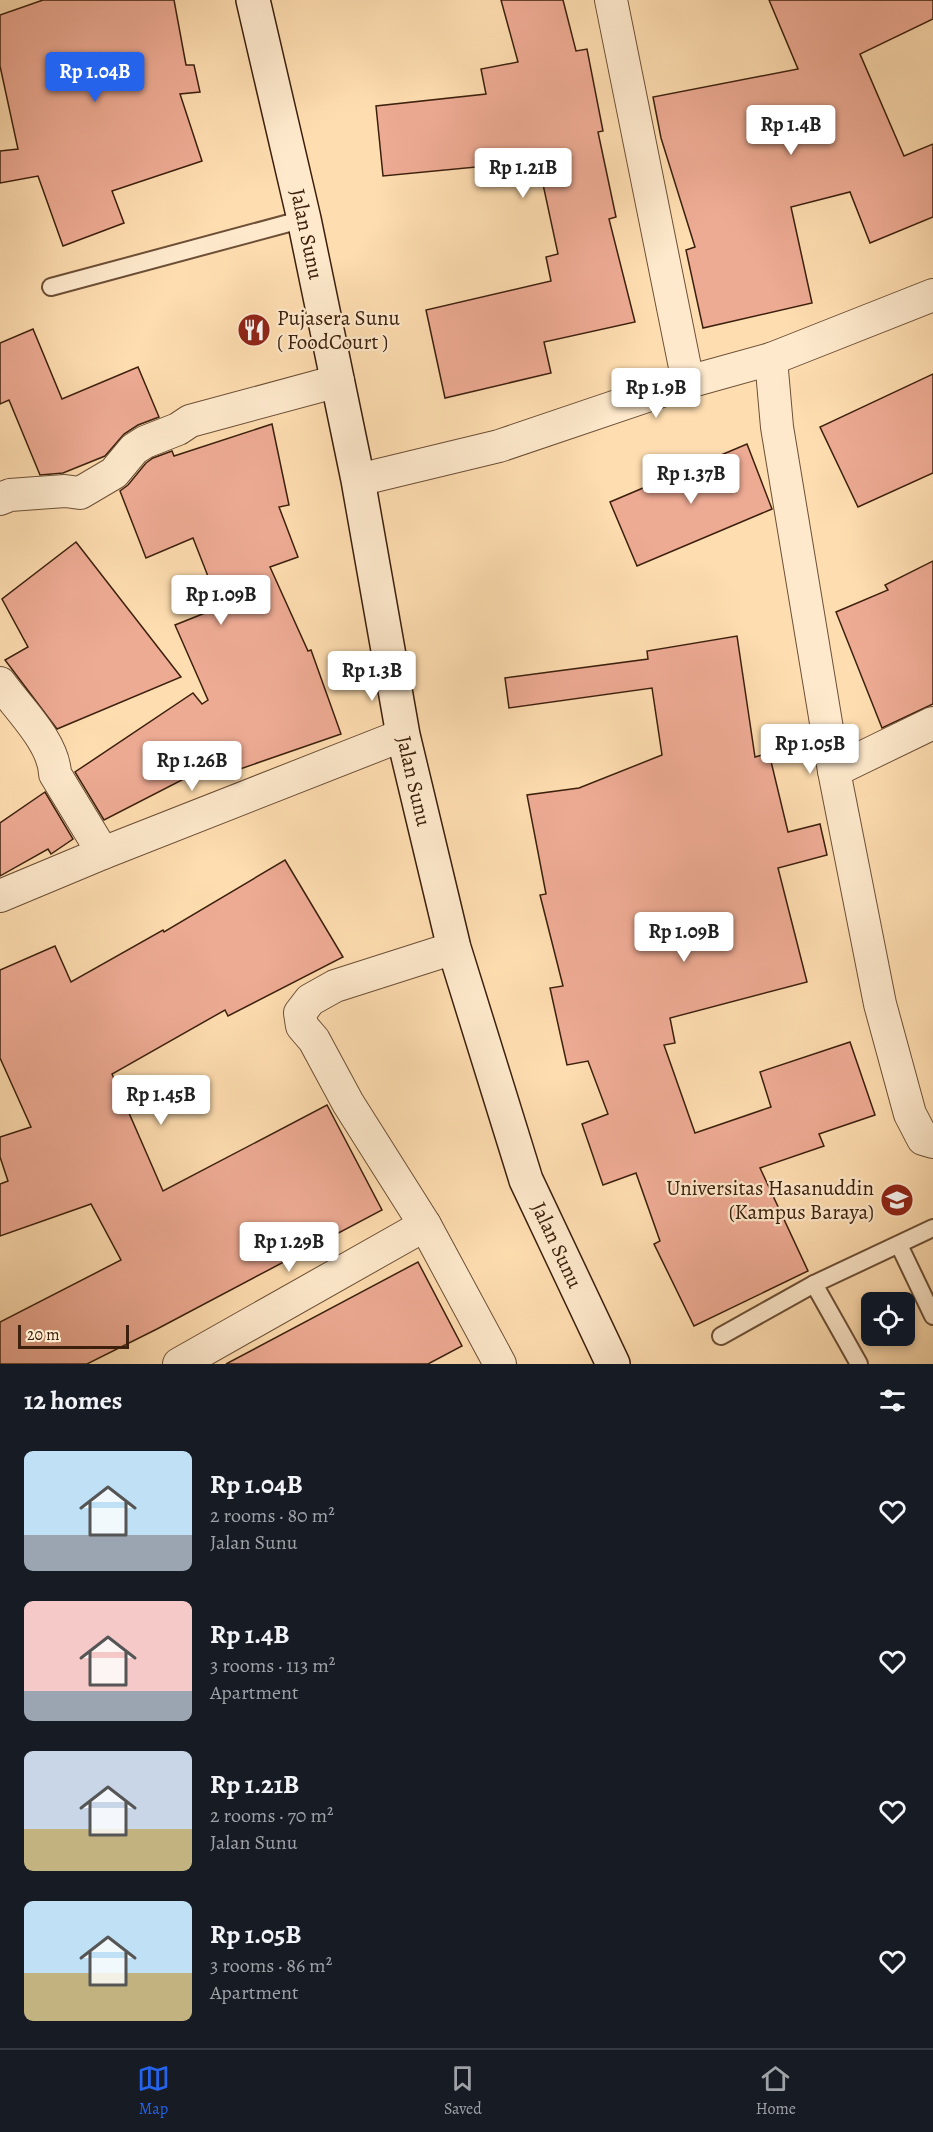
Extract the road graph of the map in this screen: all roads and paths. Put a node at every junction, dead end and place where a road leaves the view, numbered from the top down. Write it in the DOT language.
graph roads {
  1 [pos="254,0"];
  2 [pos="611,0"];
  3 [pos="304,219"];
  4 [pos="51,287"];
  5 [pos="933,295"];
  6 [pos="771,359"];
  7 [pos="338,381"];
  8 [pos="688,382"];
  9 [pos="358,480"];
  10 [pos="0,499"];
  11 [pos="0,683"];
  12 [pos="933,723"];
  13 [pos="403,735"];
  14 [pos="834,771"];
  15 [pos="103,853"];
  16 [pos="0,896"];
  17 [pos="454,948"];
  18 [pos="933,1142"];
  19 [pos="424,1225"];
  20 [pos="933,1228"];
  21 [pos="899,1245"];
  22 [pos="814,1284"];
  23 [pos="933,1316"];
  24 [pos="721,1336"];
  25 [pos="194,1360"];
  26 [pos="500,1364"];
  27 [pos="613,1364"];
  28 [pos="859,1364"];
  1 -- 3 [label="main road, Jalan Sunu"];
  2 -- 8 [label="street"];
  3 -- 4 [label="lane"];
  3 -- 7 [label="main road, Jalan Sunu"];
  5 -- 6 [label="street"];
  6 -- 8 [label="street"];
  6 -- 14 [label="street"];
  7 -- 9 [label="main road, Jalan Sunu"];
  7 -- 10 [label="street"];
  8 -- 9 [label="street"];
  9 -- 13 [label="main road, Jalan Sunu"];
  11 -- 15 [label="street"];
  12 -- 14 [label="street"];
  13 -- 15 [label="street"];
  13 -- 17 [label="main road, Jalan Sunu"];
  14 -- 18 [label="street"];
  15 -- 16 [label="street"];
  17 -- 19 [label="street"];
  17 -- 27 [label="main road, Jalan Sunu"];
  19 -- 25 [label="street"];
  19 -- 26 [label="street"];
  20 -- 21 [label="lane"];
  21 -- 22 [label="lane"];
  21 -- 23 [label="lane"];
  22 -- 24 [label="lane"];
  22 -- 28 [label="lane"];
}
